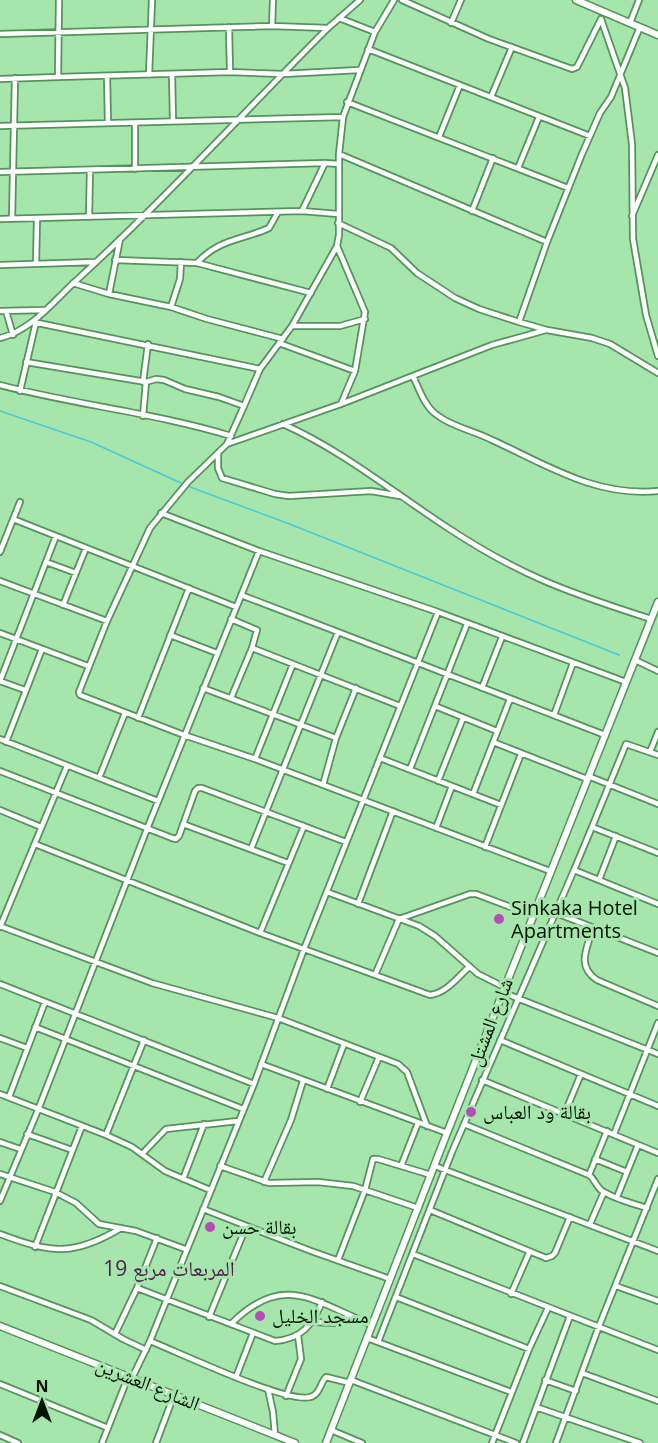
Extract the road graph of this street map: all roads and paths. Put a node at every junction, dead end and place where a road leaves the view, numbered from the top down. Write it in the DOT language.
graph roads {
  1 [pos="60,0"];
  2 [pos="152,0"];
  3 [pos="273,0"];
  4 [pos="360,0"];
  5 [pos="394,0"];
  6 [pos="402,0"];
  7 [pos="461,0"];
  8 [pos="576,0"];
  9 [pos="639,0"];
  10 [pos="602,15"];
  11 [pos="339,18"];
  12 [pos="451,23"];
  13 [pos="630,23"];
  14 [pos="272,26"];
  15 [pos="229,27"];
  16 [pos="640,27"];
  17 [pos="328,28"];
  18 [pos="151,30"];
  19 [pos="375,32"];
  20 [pos="59,33"];
  21 [pos="0,34"];
  22 [pos="658,34"];
  23 [pos="512,47"];
  24 [pos="368,49"];
  25 [pos="359,70"];
  26 [pos="621,70"];
  27 [pos="231,72"];
  28 [pos="283,74"];
  29 [pos="149,75"];
  30 [pos="172,75"];
  31 [pos="106,76"];
  32 [pos="58,77"];
  33 [pos="15,78"];
  34 [pos="0,79"];
  35 [pos="460,85"];
  36 [pos="491,98"];
  37 [pos="347,102"];
  38 [pos="343,117"];
  39 [pos="539,117"];
  40 [pos="238,120"];
  41 [pos="173,122"];
  42 [pos="108,123"];
  43 [pos="135,123"];
  44 [pos="0,126"];
  45 [pos="14,126"];
  46 [pos="590,136"];
  47 [pos="439,137"];
  48 [pos="339,154"];
  49 [pos="658,155"];
  50 [pos="493,158"];
  51 [pos="326,163"];
  52 [pos="339,164"];
  53 [pos="192,168"];
  54 [pos="518,168"];
  55 [pos="135,169"];
  56 [pos="90,170"];
  57 [pos="0,172"];
  58 [pos="13,172"];
  59 [pos="568,188"];
  60 [pos="302,211"];
  61 [pos="472,211"];
  62 [pos="278,212"];
  63 [pos="338,214"];
  64 [pos="143,216"];
  65 [pos="89,217"];
  66 [pos="632,218"];
  67 [pos="0,219"];
  68 [pos="12,219"];
  69 [pos="37,219"];
  70 [pos="338,223"];
  71 [pos="120,239"];
  72 [pos="547,242"];
  73 [pos="337,246"];
  74 [pos="116,260"];
  75 [pos="95,262"];
  76 [pos="181,262"];
  77 [pos="197,263"];
  78 [pos="36,264"];
  79 [pos="0,265"];
  80 [pos="73,283"];
  81 [pos="311,293"];
  82 [pos="109,294"];
  83 [pos="171,307"];
  84 [pos="45,310"];
  85 [pos="0,311"];
  86 [pos="6,311"];
  87 [pos="365,320"];
  88 [pos="34,322"];
  89 [pos="519,322"];
  90 [pos="292,326"];
  91 [pos="547,330"];
  92 [pos="13,335"];
  93 [pos="0,338"];
  94 [pos="281,341"];
  95 [pos="148,344"];
  96 [pos="658,356"];
  97 [pos="26,362"];
  98 [pos="260,369"];
  99 [pos="355,371"];
  100 [pos="658,372"];
  101 [pos="413,376"];
  102 [pos="145,382"];
  103 [pos="0,385"];
  104 [pos="20,391"];
  105 [pos="341,404"];
  106 [pos="244,406"];
  107 [pos="143,416"];
  108 [pos="283,424"];
  109 [pos="231,436"];
  110 [pos="227,444"];
  111 [pos="218,453"];
  112 [pos="658,491"];
  113 [pos="405,497"];
  114 [pos="21,502"];
  115 [pos="161,513"];
  116 [pos="13,519"];
  117 [pos="56,537"];
  118 [pos="86,548"];
  119 [pos="259,551"];
  120 [pos="0,552"];
  121 [pos="46,562"];
  122 [pos="132,565"];
  123 [pos="76,573"];
  124 [pos="0,581"];
  125 [pos="189,588"];
  126 [pos="34,594"];
  127 [pos="241,595"];
  128 [pos="658,602"];
  129 [pos="63,604"];
  130 [pos="236,607"];
  131 [pos="438,612"];
  132 [pos="656,612"];
  133 [pos="231,619"];
  134 [pos="651,619"];
  135 [pos="107,621"];
  136 [pos="467,624"];
  137 [pos="338,632"];
  138 [pos="0,633"];
  139 [pos="170,635"];
  140 [pos="502,637"];
  141 [pos="16,640"];
  142 [pos="252,648"];
  143 [pos="42,649"];
  144 [pos="217,653"];
  145 [pos="635,660"];
  146 [pos="417,663"];
  147 [pos="573,663"];
  148 [pos="293,664"];
  149 [pos="88,666"];
  150 [pos="658,671"];
  151 [pos="321,674"];
  152 [pos="447,675"];
  153 [pos="0,681"];
  154 [pos="626,682"];
  155 [pos="203,688"];
  156 [pos="356,688"];
  157 [pos="482,688"];
  158 [pos="25,690"];
  159 [pos="231,698"];
  160 [pos="510,699"];
  161 [pos="400,706"];
  162 [pos="435,706"];
  163 [pos="124,713"];
  164 [pos="273,714"];
  165 [pos="554,715"];
  166 [pos="138,718"];
  167 [pos="463,718"];
  168 [pos="301,724"];
  169 [pos="497,731"];
  170 [pos="658,732"];
  171 [pos="184,735"];
  172 [pos="605,735"];
  173 [pos="336,738"];
  174 [pos="0,739"];
  175 [pos="6,742"];
  176 [pos="493,742"];
  177 [pos="650,752"];
  178 [pos="521,754"];
  179 [pos="658,755"];
  180 [pos="380,758"];
  181 [pos="255,759"];
  182 [pos="67,766"];
  183 [pos="282,769"];
  184 [pos="410,769"];
  185 [pos="0,771"];
  186 [pos="588,777"];
  187 [pos="99,778"];
  188 [pos="438,781"];
  189 [pos="610,784"];
  190 [pos="323,785"];
  191 [pos="453,786"];
  192 [pos="56,792"];
  193 [pos="473,794"];
  194 [pos="363,800"];
  195 [pos="158,801"];
  196 [pos="658,804"];
  197 [pos="501,806"];
  198 [pos="0,810"];
  199 [pos="266,811"];
  200 [pos="393,811"];
  201 [pos="183,824"];
  202 [pos="304,826"];
  203 [pos="41,827"];
  204 [pos="592,827"];
  205 [pos="436,828"];
  206 [pos="147,829"];
  207 [pos="616,836"];
  208 [pos="346,842"];
  209 [pos="35,844"];
  210 [pos="658,845"];
  211 [pos="485,847"];
  212 [pos="251,849"];
  213 [pos="657,853"];
  214 [pos="288,863"];
  215 [pos="574,870"];
  216 [pos="550,871"];
  217 [pos="126,880"];
  218 [pos="599,880"];
  219 [pos="327,892"];
  220 [pos="358,904"];
  221 [pos="658,904"];
  222 [pos="556,913"];
  223 [pos="532,915"];
  224 [pos="399,919"];
  225 [pos="0,927"];
  226 [pos="593,928"];
  227 [pos="260,933"];
  228 [pos="304,949"];
  229 [pos="658,953"];
  230 [pos="94,961"];
  231 [pos="469,967"];
  232 [pos="375,975"];
  233 [pos="0,984"];
  234 [pos="503,990"];
  235 [pos="519,998"];
  236 [pos="45,1002"];
  237 [pos="658,1006"];
  238 [pos="74,1013"];
  239 [pos="278,1018"];
  240 [pos="658,1023"];
  241 [pos="35,1027"];
  242 [pos="0,1038"];
  243 [pos="64,1038"];
  244 [pos="144,1040"];
  245 [pos="500,1040"];
  246 [pos="344,1044"];
  247 [pos="27,1048"];
  248 [pos="648,1050"];
  249 [pos="658,1054"];
  250 [pos="379,1057"];
  251 [pos="261,1064"];
  252 [pos="134,1065"];
  253 [pos="581,1074"];
  254 [pos="483,1080"];
  255 [pos="303,1081"];
  256 [pos="254,1084"];
  257 [pos="327,1089"];
  258 [pos="0,1094"];
  259 [pos="630,1095"];
  260 [pos="9,1097"];
  261 [pos="360,1102"];
  262 [pos="658,1106"];
  263 [pos="243,1109"];
  264 [pos="38,1110"];
  265 [pos="564,1115"];
  266 [pos="238,1121"];
  267 [pos="418,1123"];
  268 [pos="204,1124"];
  269 [pos="464,1124"];
  270 [pos="82,1126"];
  271 [pos="427,1126"];
  272 [pos="607,1131"];
  273 [pos="447,1133"];
  274 [pos="27,1134"];
  275 [pos="614,1134"];
  276 [pos="106,1135"];
  277 [pos="0,1142"];
  278 [pos="638,1145"];
  279 [pos="20,1149"];
  280 [pos="72,1150"];
  281 [pos="658,1153"];
  282 [pos="142,1154"];
  283 [pos="595,1159"];
  284 [pos="219,1166"];
  285 [pos="401,1166"];
  286 [pos="435,1166"];
  287 [pos="446,1168"];
  288 [pos="627,1172"];
  289 [pos="0,1174"];
  290 [pos="432,1175"];
  291 [pos="589,1175"];
  292 [pos="10,1176"];
  293 [pos="183,1179"];
  294 [pos="658,1179"];
  295 [pos="264,1182"];
  296 [pos="657,1186"];
  297 [pos="210,1190"];
  298 [pos="365,1190"];
  299 [pos="55,1192"];
  300 [pos="604,1192"];
  301 [pos="617,1197"];
  302 [pos="0,1201"];
  303 [pos="418,1208"];
  304 [pos="646,1208"];
  305 [pos="203,1209"];
  306 [pos="430,1210"];
  307 [pos="570,1217"];
  308 [pos="590,1224"];
  309 [pos="246,1227"];
  310 [pos="121,1228"];
  311 [pos="0,1234"];
  312 [pos="157,1238"];
  313 [pos="633,1242"];
  314 [pos="35,1247"];
  315 [pos="185,1250"];
  316 [pos="658,1251"];
  317 [pos="529,1253"];
  318 [pos="413,1254"];
  319 [pos="338,1260"];
  320 [pos="390,1279"];
  321 [pos="0,1286"];
  322 [pos="616,1286"];
  323 [pos="137,1288"];
  324 [pos="511,1294"];
  325 [pos="396,1297"];
  326 [pos="166,1299"];
  327 [pos="658,1301"];
  328 [pos="322,1302"];
  329 [pos="548,1308"];
  330 [pos="350,1316"];
  331 [pos="570,1316"];
  332 [pos="209,1317"];
  333 [pos="314,1322"];
  334 [pos="231,1324"];
  335 [pos="372,1325"];
  336 [pos="0,1326"];
  337 [pos="599,1326"];
  338 [pos="115,1334"];
  339 [pos="253,1334"];
  340 [pos="298,1335"];
  341 [pos="367,1338"];
  342 [pos="150,1341"];
  343 [pos="378,1342"];
  344 [pos="529,1349"];
  345 [pos="146,1350"];
  346 [pos="658,1350"];
  347 [pos="582,1373"];
  348 [pos="130,1377"];
  349 [pos="236,1377"];
  350 [pos="545,1380"];
  351 [pos="350,1381"];
  352 [pos="0,1384"];
  353 [pos="268,1389"];
  354 [pos="576,1391"];
  355 [pos="511,1392"];
  356 [pos="174,1395"];
  357 [pos="286,1396"];
  358 [pos="658,1401"];
  359 [pos="536,1407"];
  360 [pos="565,1416"];
  361 [pos="108,1428"];
  362 [pos="331,1430"];
  363 [pos="494,1434"];
  364 [pos="0,1435"];
  365 [pos="275,1435"];
  366 [pos="18,1443"];
  367 [pos="102,1443"];
  368 [pos="156,1443"];
  369 [pos="295,1443"];
  370 [pos="326,1443"];
  371 [pos="362,1443"];
  372 [pos="492,1443"];
  373 [pos="516,1443"];
  374 [pos="523,1443"];
  375 [pos="556,1443"];
  376 [pos="639,1443"];
  1 -- 20 [label="street"];
  2 -- 18 [label="street"];
  3 -- 14 [label="street"];
  4 -- 11 [label="street"];
  5 -- 19 [label="street"];
  6 -- 12 [label="street"];
  7 -- 12 [label="street"];
  8 -- 10 [label="street"];
  9 -- 13 [label="street"];
  10 -- 13 [label="street"];
  10 -- 23 [label="street"];
  10 -- 26 [label="street"];
  11 -- 17 [label="street"];
  11 -- 19 [label="street"];
  12 -- 23 [label="street"];
  13 -- 16 [label="street"];
  14 -- 15 [label="street"];
  14 -- 17 [label="street"];
  15 -- 18 [label="street"];
  15 -- 27 [label="street"];
  16 -- 22 [label="street"];
  16 -- 26 [label="street"];
  17 -- 28 [label="street"];
  18 -- 20 [label="street"];
  18 -- 29 [label="street"];
  19 -- 24 [label="street"];
  20 -- 21 [label="street"];
  20 -- 32 [label="street"];
  23 -- 36 [label="street"];
  24 -- 25 [label="street"];
  24 -- 35 [label="street"];
  25 -- 28 [label="street"];
  25 -- 37 [label="street"];
  26 -- 46 [label="street"];
  26 -- 66 [label="street"];
  27 -- 28 [label="street"];
  27 -- 30 [label="street"];
  28 -- 40 [label="street"];
  29 -- 30 [label="street"];
  29 -- 31 [label="street"];
  30 -- 41 [label="street"];
  31 -- 32 [label="street"];
  31 -- 42 [label="street"];
  32 -- 33 [label="street"];
  33 -- 34 [label="street"];
  33 -- 45 [label="street"];
  35 -- 36 [label="street"];
  35 -- 47 [label="street"];
  36 -- 39 [label="street"];
  37 -- 38 [label="street"];
  37 -- 47 [label="street"];
  38 -- 40 [label="street"];
  38 -- 48 [label="street"];
  39 -- 46 [label="street"];
  39 -- 54 [label="street"];
  40 -- 41 [label="street"];
  40 -- 53 [label="street"];
  41 -- 43 [label="street"];
  42 -- 43 [label="street"];
  42 -- 45 [label="street"];
  43 -- 55 [label="street"];
  44 -- 45 [label="street"];
  45 -- 58 [label="street"];
  46 -- 59 [label="street"];
  47 -- 50 [label="street"];
  48 -- 52 [label="street"];
  48 -- 61 [label="street"];
  49 -- 66 [label="street"];
  50 -- 54 [label="street"];
  50 -- 61 [label="street"];
  51 -- 52 [label="street"];
  51 -- 53 [label="street"];
  51 -- 60 [label="street"];
  52 -- 63 [label="street"];
  53 -- 55 [label="street"];
  53 -- 64 [label="street"];
  54 -- 59 [label="street"];
  55 -- 56 [label="street"];
  56 -- 58 [label="street"];
  56 -- 65 [label="street"];
  57 -- 58 [label="street"];
  58 -- 68 [label="street"];
  59 -- 72 [label="street"];
  60 -- 62 [label="street"];
  60 -- 63 [label="street"];
  61 -- 72 [label="street"];
  62 -- 64 [label="street"];
  62 -- 77 [label="street"];
  63 -- 70 [label="street"];
  64 -- 65 [label="street"];
  64 -- 71 [label="street"];
  65 -- 69 [label="street"];
  66 -- 96 [label="street"];
  67 -- 68 [label="street"];
  68 -- 69 [label="street"];
  69 -- 78 [label="street"];
  70 -- 73 [label="street"];
  70 -- 89 [label="street"];
  71 -- 74 [label="street"];
  71 -- 75 [label="street"];
  72 -- 89 [label="street"];
  73 -- 81 [label="street"];
  73 -- 87 [label="street"];
  74 -- 76 [label="street"];
  74 -- 82 [label="street"];
  75 -- 78 [label="street"];
  75 -- 80 [label="street"];
  76 -- 77 [label="street"];
  76 -- 83 [label="street"];
  77 -- 81 [label="street"];
  78 -- 79 [label="street"];
  80 -- 82 [label="street"];
  80 -- 84 [label="street"];
  81 -- 90 [label="street"];
  82 -- 83 [label="street"];
  83 -- 94 [label="street"];
  84 -- 86 [label="street"];
  84 -- 88 [label="street"];
  85 -- 86 [label="street"];
  86 -- 92 [label="street"];
  87 -- 90 [label="street"];
  87 -- 99 [label="street"];
  88 -- 92 [label="street"];
  88 -- 95 [label="street"];
  88 -- 97 [label="street"];
  89 -- 91 [label="street"];
  90 -- 94 [label="street"];
  91 -- 100 [label="street"];
  91 -- 101 [label="street"];
  92 -- 93 [label="street"];
  94 -- 98 [label="street"];
  94 -- 99 [label="street"];
  95 -- 98 [label="street"];
  95 -- 102 [label="street"];
  97 -- 102 [label="street"];
  97 -- 104 [label="street"];
  98 -- 106 [label="street"];
  99 -- 105 [label="street"];
  101 -- 105 [label="street"];
  101 -- 112 [label="street"];
  102 -- 106 [label="street"];
  102 -- 107 [label="street"];
  103 -- 104 [label="street"];
  104 -- 107 [label="street"];
  105 -- 108 [label="street"];
  106 -- 109 [label="street"];
  107 -- 109 [label="street"];
  108 -- 110 [label="street"];
  108 -- 113 [label="street"];
  109 -- 110 [label="street"];
  110 -- 111 [label="street"];
  111 -- 113 [label="street"];
  111 -- 115 [label="street"];
  113 -- 134 [label="street"];
  114 -- 116 [label="street"];
  115 -- 119 [label="street"];
  115 -- 122 [label="street"];
  116 -- 117 [label="street"];
  116 -- 120 [label="street"];
  117 -- 118 [label="street"];
  117 -- 121 [label="street"];
  118 -- 122 [label="street"];
  118 -- 123 [label="street"];
  119 -- 127 [label="street"];
  119 -- 131 [label="street"];
  121 -- 123 [label="street"];
  121 -- 126 [label="street"];
  122 -- 125 [label="street"];
  122 -- 135 [label="street"];
  123 -- 129 [label="street"];
  124 -- 126 [label="street"];
  125 -- 130 [label="street"];
  125 -- 139 [label="street"];
  126 -- 129 [label="street"];
  126 -- 141 [label="street"];
  127 -- 130 [label="street"];
  127 -- 137 [label="street"];
  128 -- 132 [label="street, شارع المشتل"];
  129 -- 135 [label="street"];
  130 -- 133 [label="street"];
  131 -- 136 [label="street"];
  131 -- 146 [label="street"];
  132 -- 134 [label="street, شارع المشتل"];
  133 -- 142 [label="street"];
  133 -- 144 [label="street"];
  134 -- 145 [label="street, شارع المشتل"];
  135 -- 149 [label="street"];
  136 -- 140 [label="street"];
  136 -- 152 [label="street"];
  137 -- 146 [label="street"];
  137 -- 151 [label="street"];
  138 -- 141 [label="street"];
  139 -- 144 [label="street"];
  139 -- 166 [label="street"];
  140 -- 147 [label="street"];
  140 -- 157 [label="street"];
  141 -- 143 [label="street"];
  141 -- 153 [label="street"];
  142 -- 148 [label="street"];
  142 -- 159 [label="street"];
  143 -- 149 [label="street"];
  143 -- 158 [label="street"];
  144 -- 155 [label="street"];
  145 -- 150 [label="street"];
  145 -- 154 [label="street, شارع المشتل"];
  146 -- 152 [label="street"];
  146 -- 161 [label="street"];
  147 -- 154 [label="street"];
  147 -- 165 [label="street"];
  148 -- 151 [label="street"];
  148 -- 164 [label="street"];
  149 -- 163 [label="street"];
  151 -- 156 [label="street"];
  151 -- 168 [label="street"];
  152 -- 157 [label="street"];
  152 -- 162 [label="street"];
  153 -- 158 [label="street"];
  154 -- 172 [label="street, شارع المشتل"];
  155 -- 159 [label="street"];
  155 -- 171 [label="street"];
  156 -- 161 [label="street"];
  156 -- 173 [label="street"];
  157 -- 160 [label="street"];
  158 -- 175 [label="street"];
  159 -- 164 [label="street"];
  160 -- 165 [label="street"];
  160 -- 169 [label="street"];
  161 -- 180 [label="street"];
  162 -- 167 [label="street"];
  162 -- 184 [label="street"];
  163 -- 166 [label="street"];
  163 -- 187 [label="street"];
  164 -- 168 [label="street"];
  164 -- 181 [label="street"];
  165 -- 172 [label="street"];
  166 -- 171 [label="street"];
  167 -- 169 [label="street"];
  167 -- 188 [label="street"];
  168 -- 173 [label="street"];
  168 -- 183 [label="street"];
  169 -- 176 [label="street"];
  170 -- 177 [label="street"];
  171 -- 181 [label="street"];
  171 -- 195 [label="street"];
  172 -- 186 [label="street, شارع المشتل"];
  173 -- 190 [label="street"];
  174 -- 175 [label="street"];
  175 -- 182 [label="street"];
  176 -- 178 [label="street"];
  176 -- 193 [label="street"];
  177 -- 179 [label="street"];
  177 -- 189 [label="street"];
  178 -- 186 [label="street"];
  178 -- 197 [label="street"];
  180 -- 184 [label="street"];
  180 -- 194 [label="street"];
  181 -- 183 [label="street"];
  182 -- 187 [label="street"];
  182 -- 192 [label="street"];
  183 -- 190 [label="street"];
  183 -- 199 [label="street"];
  184 -- 188 [label="street"];
  185 -- 192 [label="street"];
  186 -- 189 [label="street"];
  186 -- 216 [label="street, شارع المشتل"];
  187 -- 195 [label="street"];
  188 -- 191 [label="street"];
  189 -- 196 [label="street"];
  189 -- 204 [label="street"];
  190 -- 194 [label="street"];
  191 -- 193 [label="street"];
  191 -- 205 [label="street"];
  192 -- 203 [label="street"];
  192 -- 206 [label="street"];
  193 -- 197 [label="street"];
  194 -- 200 [label="street"];
  194 -- 208 [label="street"];
  195 -- 206 [label="street"];
  197 -- 211 [label="street"];
  198 -- 203 [label="street"];
  199 -- 201 [label="street"];
  199 -- 202 [label="street"];
  199 -- 212 [label="street"];
  200 -- 205 [label="street"];
  200 -- 220 [label="street"];
  201 -- 206 [label="street"];
  201 -- 212 [label="street"];
  202 -- 208 [label="street"];
  202 -- 214 [label="street"];
  203 -- 209 [label="street"];
  204 -- 207 [label="street"];
  204 -- 215 [label="street"];
  205 -- 211 [label="street"];
  206 -- 217 [label="street"];
  207 -- 213 [label="street"];
  207 -- 218 [label="street"];
  208 -- 219 [label="street"];
  209 -- 217 [label="street"];
  209 -- 225 [label="street"];
  210 -- 213 [label="street"];
  211 -- 216 [label="street"];
  212 -- 214 [label="street"];
  214 -- 227 [label="street"];
  215 -- 218 [label="street"];
  215 -- 222 [label="street"];
  216 -- 223 [label="street, شارع المشتل"];
  217 -- 227 [label="street"];
  217 -- 230 [label="street"];
  218 -- 221 [label="street"];
  219 -- 220 [label="street"];
  219 -- 228 [label="street"];
  220 -- 224 [label="street"];
  222 -- 226 [label="street"];
  222 -- 235 [label="street"];
  223 -- 224 [label="street"];
  223 -- 234 [label="street, شارع المشتل"];
  224 -- 231 [label="street"];
  224 -- 232 [label="street"];
  225 -- 230 [label="street"];
  226 -- 229 [label="street"];
  226 -- 237 [label="street"];
  227 -- 228 [label="street"];
  228 -- 232 [label="street"];
  228 -- 239 [label="street"];
  230 -- 238 [label="street"];
  230 -- 239 [label="street"];
  231 -- 232 [label="street"];
  231 -- 234 [label="street"];
  233 -- 236 [label="street"];
  234 -- 235 [label="street"];
  234 -- 273 [label="street, شارع المشتل"];
  235 -- 245 [label="street"];
  235 -- 248 [label="street"];
  236 -- 238 [label="street"];
  236 -- 241 [label="street"];
  238 -- 243 [label="street"];
  238 -- 244 [label="street"];
  239 -- 246 [label="street"];
  239 -- 251 [label="street"];
  240 -- 248 [label="street"];
  241 -- 243 [label="street"];
  241 -- 247 [label="street"];
  242 -- 247 [label="street"];
  243 -- 252 [label="street"];
  243 -- 264 [label="street"];
  244 -- 252 [label="street"];
  244 -- 256 [label="street"];
  245 -- 253 [label="street"];
  245 -- 254 [label="street"];
  246 -- 250 [label="street"];
  246 -- 257 [label="street"];
  247 -- 260 [label="street"];
  248 -- 249 [label="street"];
  248 -- 259 [label="street"];
  250 -- 261 [label="street"];
  250 -- 271 [label="street"];
  251 -- 255 [label="street"];
  251 -- 256 [label="street"];
  252 -- 263 [label="street"];
  252 -- 276 [label="street"];
  253 -- 259 [label="street"];
  253 -- 265 [label="street"];
  254 -- 265 [label="street"];
  254 -- 269 [label="street"];
  255 -- 257 [label="street"];
  255 -- 295 [label="street"];
  256 -- 263 [label="street"];
  257 -- 261 [label="street"];
  258 -- 260 [label="street"];
  259 -- 262 [label="street"];
  259 -- 275 [label="street"];
  260 -- 264 [label="street"];
  261 -- 267 [label="street"];
  263 -- 266 [label="street"];
  264 -- 270 [label="street"];
  264 -- 274 [label="street"];
  265 -- 272 [label="street"];
  266 -- 268 [label="street"];
  266 -- 284 [label="street"];
  267 -- 271 [label="street"];
  267 -- 285 [label="street"];
  268 -- 282 [label="street"];
  268 -- 293 [label="street"];
  269 -- 287 [label="street"];
  269 -- 291 [label="street"];
  270 -- 276 [label="street"];
  270 -- 280 [label="street"];
  271 -- 273 [label="street"];
  272 -- 275 [label="street"];
  272 -- 283 [label="street"];
  273 -- 286 [label="street, شارع المشتل"];
  274 -- 279 [label="street"];
  274 -- 280 [label="street"];
  275 -- 278 [label="street"];
  276 -- 282 [label="street"];
  277 -- 279 [label="street"];
  278 -- 281 [label="street"];
  278 -- 288 [label="street"];
  279 -- 292 [label="street"];
  280 -- 299 [label="street"];
  282 -- 293 [label="street"];
  283 -- 288 [label="street"];
  283 -- 291 [label="street"];
  284 -- 295 [label="street"];
  284 -- 297 [label="street"];
  285 -- 290 [label="street"];
  285 -- 298 [label="street"];
  286 -- 287 [label="street"];
  286 -- 290 [label="street, شارع المشتل"];
  287 -- 306 [label="street"];
  287 -- 307 [label="street"];
  288 -- 301 [label="street"];
  289 -- 292 [label="street"];
  290 -- 303 [label="street, شارع المشتل"];
  291 -- 300 [label="street"];
  292 -- 299 [label="street"];
  292 -- 302 [label="street"];
  293 -- 297 [label="street"];
  294 -- 296 [label="street"];
  295 -- 298 [label="street"];
  296 -- 304 [label="street"];
  297 -- 305 [label="street"];
  298 -- 303 [label="street"];
  298 -- 319 [label="street"];
  299 -- 310 [label="street"];
  299 -- 314 [label="street"];
  300 -- 301 [label="street"];
  300 -- 308 [label="street"];
  301 -- 304 [label="street"];
  303 -- 320 [label="street, شارع المشتل"];
  304 -- 313 [label="street"];
  305 -- 309 [label="street"];
  305 -- 315 [label="street"];
  306 -- 317 [label="street"];
  306 -- 318 [label="street"];
  307 -- 308 [label="street"];
  307 -- 317 [label="street"];
  308 -- 313 [label="street"];
  309 -- 319 [label="street"];
  309 -- 332 [label="street"];
  310 -- 312 [label="street"];
  310 -- 314 [label="street"];
  311 -- 314 [label="street"];
  312 -- 315 [label="street"];
  312 -- 323 [label="street"];
  313 -- 316 [label="street"];
  313 -- 322 [label="street"];
  315 -- 326 [label="street"];
  317 -- 324 [label="street"];
  318 -- 324 [label="street"];
  318 -- 325 [label="street"];
  319 -- 320 [label="street"];
  320 -- 335 [label="street, شارع المشتل"];
  321 -- 338 [label="street"];
  322 -- 327 [label="street"];
  322 -- 337 [label="street"];
  323 -- 326 [label="street"];
  323 -- 338 [label="street"];
  324 -- 329 [label="street"];
  325 -- 343 [label="street"];
  325 -- 344 [label="street"];
  326 -- 332 [label="street"];
  326 -- 342 [label="street"];
  328 -- 330 [label="street"];
  328 -- 333 [label="street"];
  328 -- 334 [label="street"];
  329 -- 331 [label="street"];
  329 -- 344 [label="street"];
  330 -- 333 [label="street"];
  330 -- 335 [label="street"];
  331 -- 337 [label="street"];
  331 -- 350 [label="street"];
  332 -- 334 [label="street"];
  333 -- 340 [label="street"];
  334 -- 339 [label="street"];
  335 -- 341 [label="street, شارع المشتل"];
  336 -- 348 [label="street, الشارع العشرين"];
  337 -- 346 [label="street"];
  337 -- 347 [label="street"];
  338 -- 345 [label="street"];
  339 -- 340 [label="street"];
  339 -- 349 [label="street"];
  340 -- 357 [label="street"];
  341 -- 343 [label="street"];
  341 -- 351 [label="street, شارع المشتل"];
  342 -- 345 [label="street"];
  342 -- 349 [label="street"];
  343 -- 355 [label="street"];
  344 -- 355 [label="street"];
  345 -- 348 [label="street"];
  347 -- 354 [label="street"];
  347 -- 358 [label="street"];
  348 -- 356 [label="street, الشارع العشرين"];
  348 -- 361 [label="street"];
  349 -- 353 [label="street"];
  350 -- 354 [label="street"];
  350 -- 359 [label="street"];
  351 -- 357 [label="street"];
  351 -- 362 [label="street, شارع المشتل"];
  351 -- 363 [label="street"];
  352 -- 361 [label="street"];
  353 -- 357 [label="street"];
  353 -- 365 [label="street"];
  354 -- 360 [label="street"];
  355 -- 363 [label="street"];
  356 -- 365 [label="street, الشارع العشرين"];
  356 -- 368 [label="street"];
  359 -- 360 [label="street"];
  359 -- 374 [label="street"];
  360 -- 375 [label="street"];
  360 -- 376 [label="street"];
  361 -- 367 [label="street"];
  362 -- 370 [label="street, شارع المشتل"];
  362 -- 371 [label="street"];
  363 -- 372 [label="street"];
  363 -- 373 [label="street"];
  364 -- 366 [label="street"];
  365 -- 369 [label="street, الشارع العشرين"];
}
